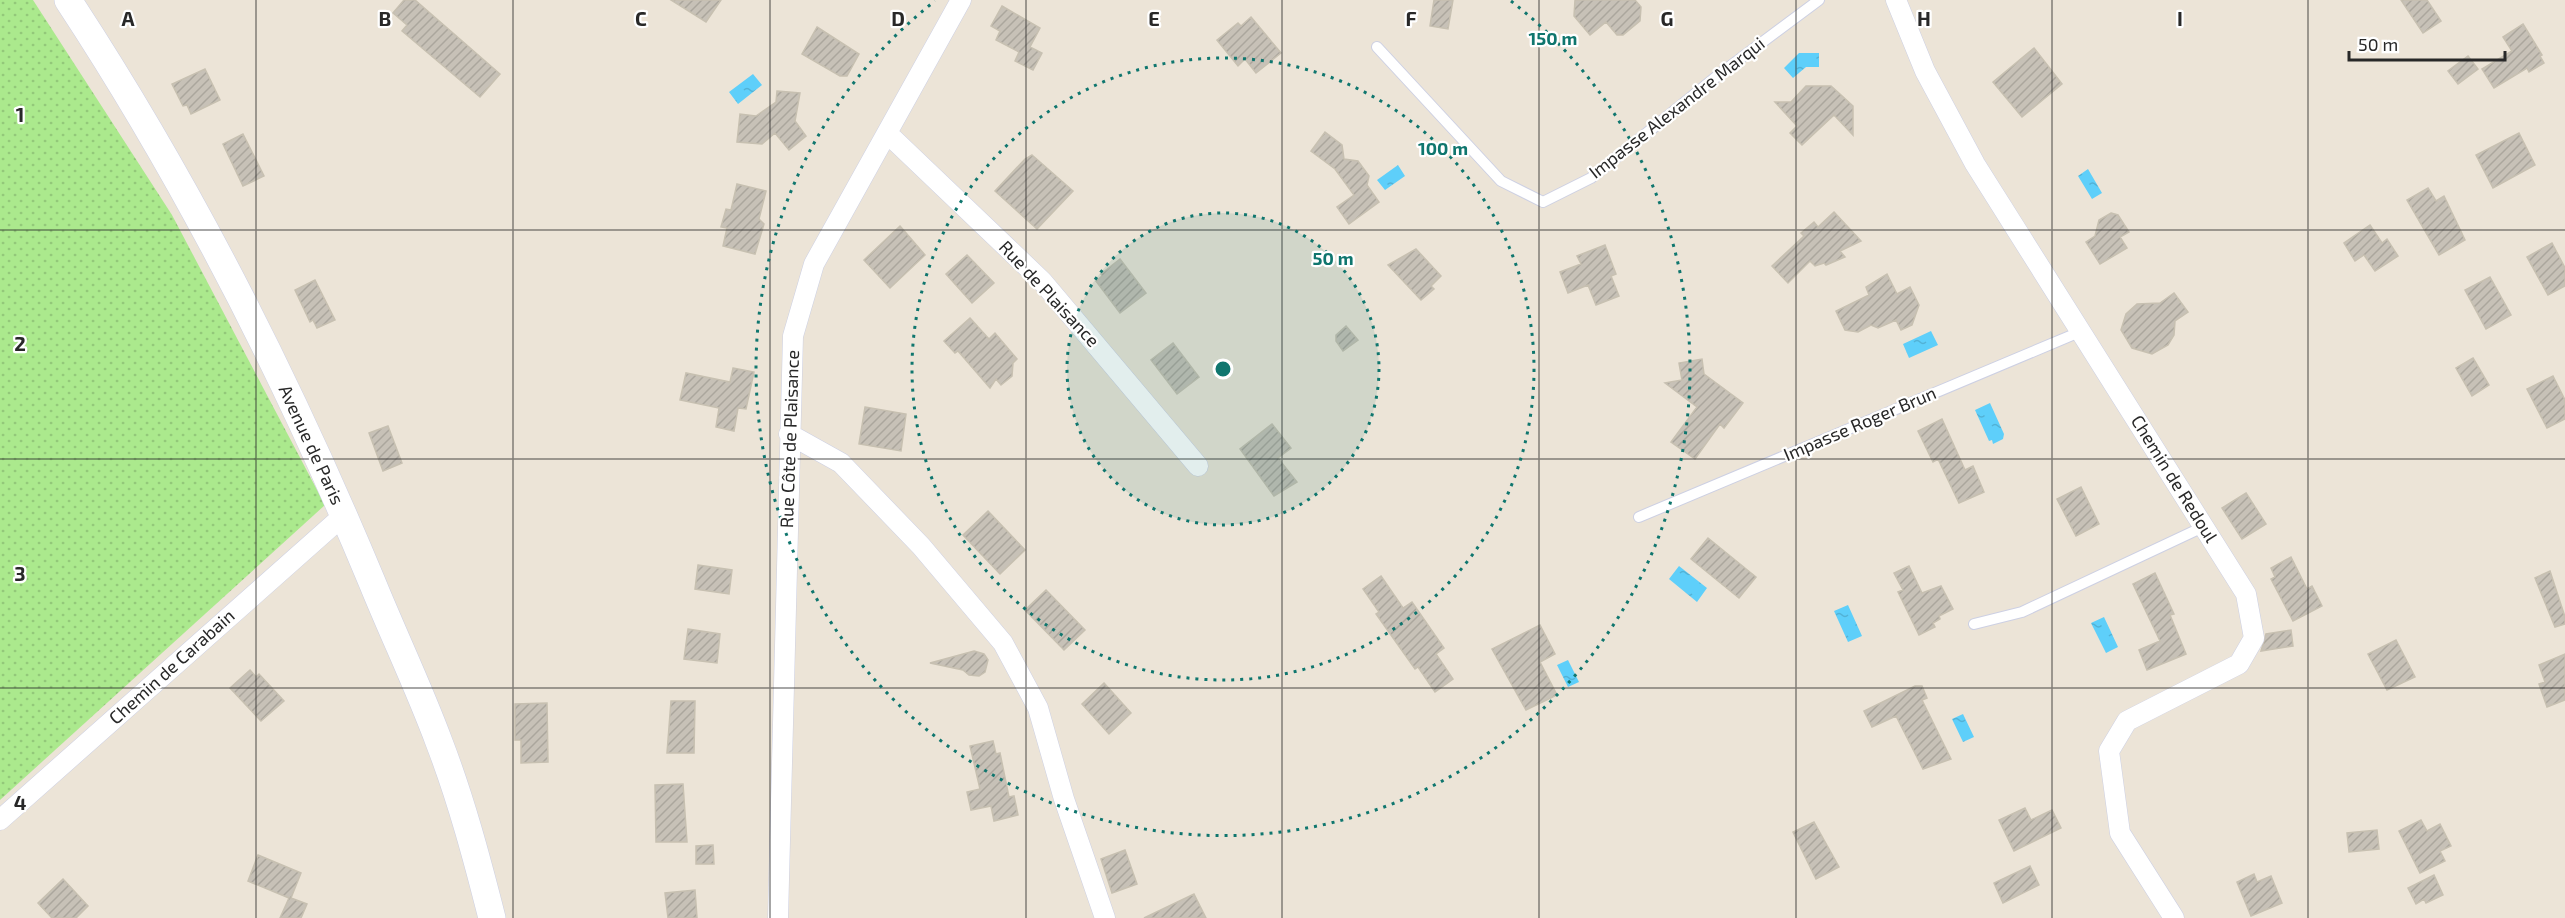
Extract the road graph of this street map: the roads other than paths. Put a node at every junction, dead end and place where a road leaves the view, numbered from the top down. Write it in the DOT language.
graph roads {
  1 [pos="68,0"];
  2 [pos="961,0"];
  3 [pos="1819,0"];
  4 [pos="1896,0"];
  5 [pos="1377,47"];
  6 [pos="888,133"];
  7 [pos="2082,331"];
  8 [pos="789,434"];
  9 [pos="1198,466"];
  10 [pos="344,515"];
  11 [pos="1639,517"];
  12 [pos="2204,526"];
  13 [pos="1974,624"];
  14 [pos="0,820"];
  15 [pos="492,918"];
  16 [pos="778,918"];
  17 [pos="1105,918"];
  18 [pos="2174,918"];
  1 -- 10 [label="main road, Avenue de Paris"];
  2 -- 6 [label="street, Rue Côte de Plaisance"];
  3 -- 5 [label="lane, Impasse Alexandre Marqui"];
  4 -- 7 [label="street, Chemin de Redoul"];
  6 -- 8 [label="street, Rue Côte de Plaisance"];
  6 -- 9 [label="street, Rue de Plaisance"];
  7 -- 11 [label="lane, Impasse Roger Brun"];
  7 -- 12 [label="street, Chemin de Redoul"];
  8 -- 16 [label="street, Rue Côte de Plaisance"];
  8 -- 17 [label="street"];
  10 -- 14 [label="street, Chemin de Carabain"];
  10 -- 15 [label="main road, Avenue de Paris"];
  12 -- 13 [label="lane"];
  12 -- 18 [label="street, Chemin de Redoul"];
}
